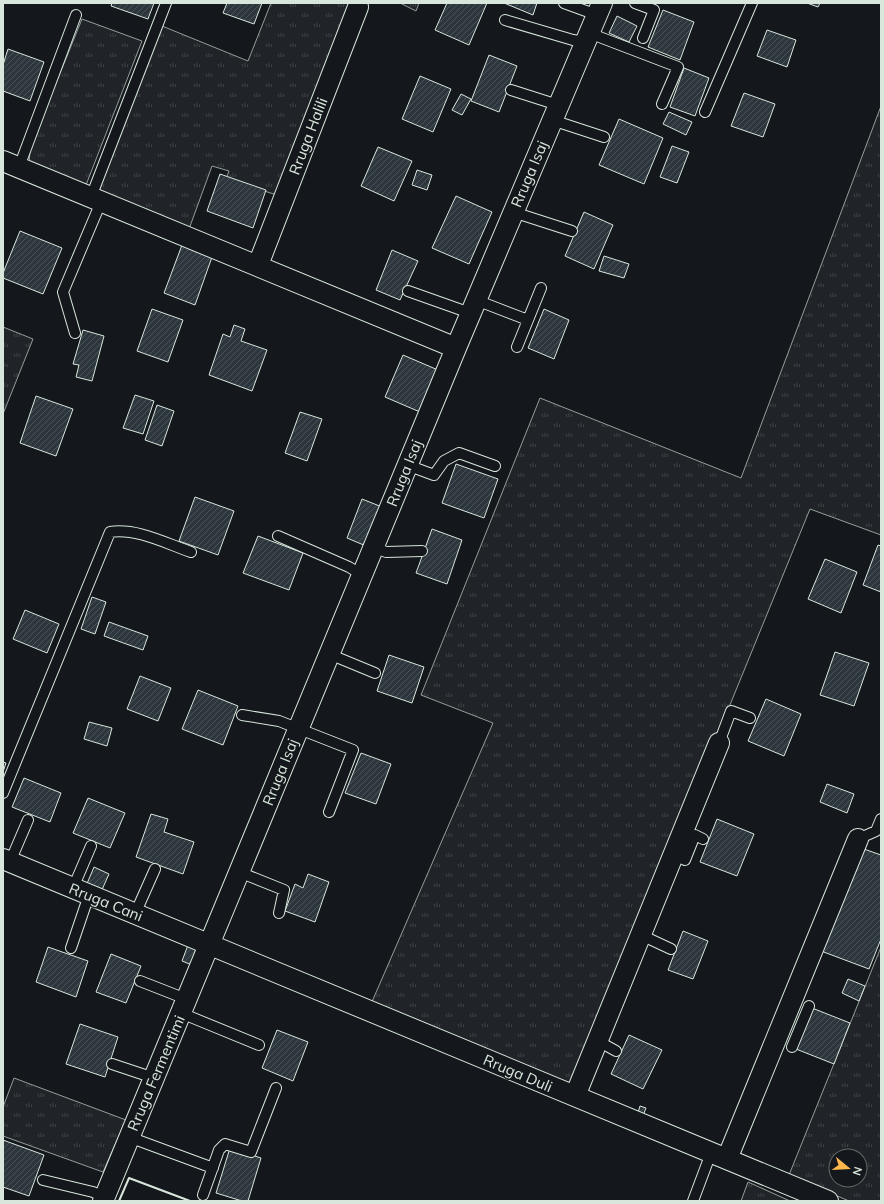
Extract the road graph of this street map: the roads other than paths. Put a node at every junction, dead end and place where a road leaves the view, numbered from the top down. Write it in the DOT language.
graph roads {
  1 [pos="166,3"];
  2 [pos="564,3"];
  3 [pos="635,3"];
  4 [pos="752,3"];
  5 [pos="358,7"];
  6 [pos="599,9"];
  7 [pos="76,15"];
  8 [pos="505,20"];
  9 [pos="587,37"];
  10 [pos="643,38"];
  11 [pos="511,90"];
  12 [pos="662,104"];
  13 [pos="555,112"];
  14 [pos="705,112"];
  15 [pos="604,137"];
  16 [pos="11,164"];
  17 [pos="96,200"];
  18 [pos="513,212"];
  19 [pos="572,231"];
  20 [pos="258,265"];
  21 [pos="541,288"];
  22 [pos="408,291"];
  23 [pos="473,307"];
  24 [pos="528,320"];
  25 [pos="75,333"];
  26 [pos="517,347"];
  27 [pos="456,348"];
  28 [pos="407,465"];
  29 [pos="495,466"];
  30 [pos="278,536"];
  31 [pos="373,547"];
  32 [pos="422,551"];
  33 [pos="191,552"];
  34 [pos="362,575"];
  35 [pos="329,654"];
  36 [pos="375,673"];
  37 [pos="242,715"];
  38 [pos="750,718"];
  39 [pos="298,728"];
  40 [pos="719,743"];
  41 [pos="3,793"];
  42 [pos="329,812"];
  43 [pos="881,819"];
  44 [pos="28,820"];
  45 [pos="703,839"];
  46 [pos="858,839"];
  47 [pos="91,846"];
  48 [pos="674,855"];
  49 [pos="7,861"];
  50 [pos="155,868"];
  51 [pos="239,872"];
  52 [pos="81,892"];
  53 [pos="279,913"];
  54 [pos="135,914"];
  55 [pos="641,935"];
  56 [pos="209,944"];
  57 [pos="71,948"];
  58 [pos="671,949"];
  59 [pos="140,981"];
  60 [pos="184,1006"];
  61 [pos="810,1006"];
  62 [pos="793,1022"];
  63 [pos="598,1041"];
  64 [pos="259,1045"];
  65 [pos="792,1047"];
  66 [pos="616,1051"];
  67 [pos="112,1064"];
  68 [pos="154,1078"];
  69 [pos="276,1088"];
  70 [pos="575,1096"];
  71 [pos="129,1137"];
  72 [pos="719,1156"];
  73 [pos="213,1168"];
  74 [pos="43,1180"];
  75 [pos="203,1195"];
  76 [pos="104,1199"];
  77 [pos="693,1201"];
  78 [pos="828,1201"];
  1 -- 17 [label="lane"];
  2 -- 6 [label="lane"];
  3 -- 10 [label="lane"];
  4 -- 14 [label="lane"];
  5 -- 20 [label="street, Rruga Halili"];
  6 -- 9 [label="street, Rruga Isaj"];
  7 -- 16 [label="lane"];
  8 -- 9 [label="lane"];
  9 -- 12 [label="lane"];
  9 -- 13 [label="street, Rruga Isaj"];
  11 -- 13 [label="lane"];
  13 -- 15 [label="lane"];
  13 -- 18 [label="street, Rruga Isaj"];
  16 -- 17 [label="street"];
  17 -- 20 [label="street"];
  17 -- 25 [label="lane"];
  18 -- 19 [label="lane"];
  18 -- 23 [label="street, Rruga Isaj"];
  20 -- 27 [label="street"];
  21 -- 24 [label="lane"];
  22 -- 23 [label="lane"];
  23 -- 24 [label="lane"];
  23 -- 27 [label="street, Rruga Isaj"];
  24 -- 26 [label="lane"];
  27 -- 28 [label="street, Rruga Isaj"];
  28 -- 29 [label="lane"];
  28 -- 31 [label="street, Rruga Isaj"];
  30 -- 34 [label="lane"];
  31 -- 32 [label="lane"];
  31 -- 34 [label="street, Rruga Isaj"];
  33 -- 41 [label="lane"];
  34 -- 35 [label="street, Rruga Isaj"];
  35 -- 36 [label="lane"];
  35 -- 39 [label="street, Rruga Isaj"];
  37 -- 39 [label="lane"];
  38 -- 40 [label="lane"];
  39 -- 42 [label="lane"];
  39 -- 51 [label="street, Rruga Isaj"];
  40 -- 48 [label="street"];
  43 -- 46 [label="lane"];
  44 -- 49 [label="lane"];
  45 -- 48 [label="lane"];
  46 -- 62 [label="street"];
  47 -- 52 [label="lane"];
  48 -- 55 [label="street"];
  49 -- 52 [label="street, Rruga Cani"];
  50 -- 54 [label="lane"];
  51 -- 53 [label="lane"];
  51 -- 56 [label="street, Rruga Isaj"];
  52 -- 54 [label="street, Rruga Cani"];
  52 -- 57 [label="lane"];
  54 -- 56 [label="street, Rruga Cani"];
  55 -- 58 [label="lane"];
  55 -- 63 [label="street"];
  56 -- 60 [label="street, Rruga Fermentimi"];
  56 -- 70 [label="street, Rruga Duli"];
  59 -- 60 [label="lane"];
  60 -- 64 [label="lane"];
  60 -- 68 [label="street, Rruga Fermentimi"];
  61 -- 62 [label="lane"];
  62 -- 65 [label="lane"];
  62 -- 72 [label="street"];
  63 -- 66 [label="lane"];
  63 -- 70 [label="street"];
  67 -- 68 [label="lane"];
  68 -- 71 [label="street, Rruga Fermentimi"];
  69 -- 73 [label="lane"];
  70 -- 72 [label="street, Rruga Duli"];
  71 -- 73 [label="lane"];
  71 -- 76 [label="street, Rruga Fermentimi"];
  72 -- 77 [label="lane"];
  72 -- 78 [label="street, Rruga Duli"];
  73 -- 75 [label="lane"];
  74 -- 76 [label="lane"];
}
